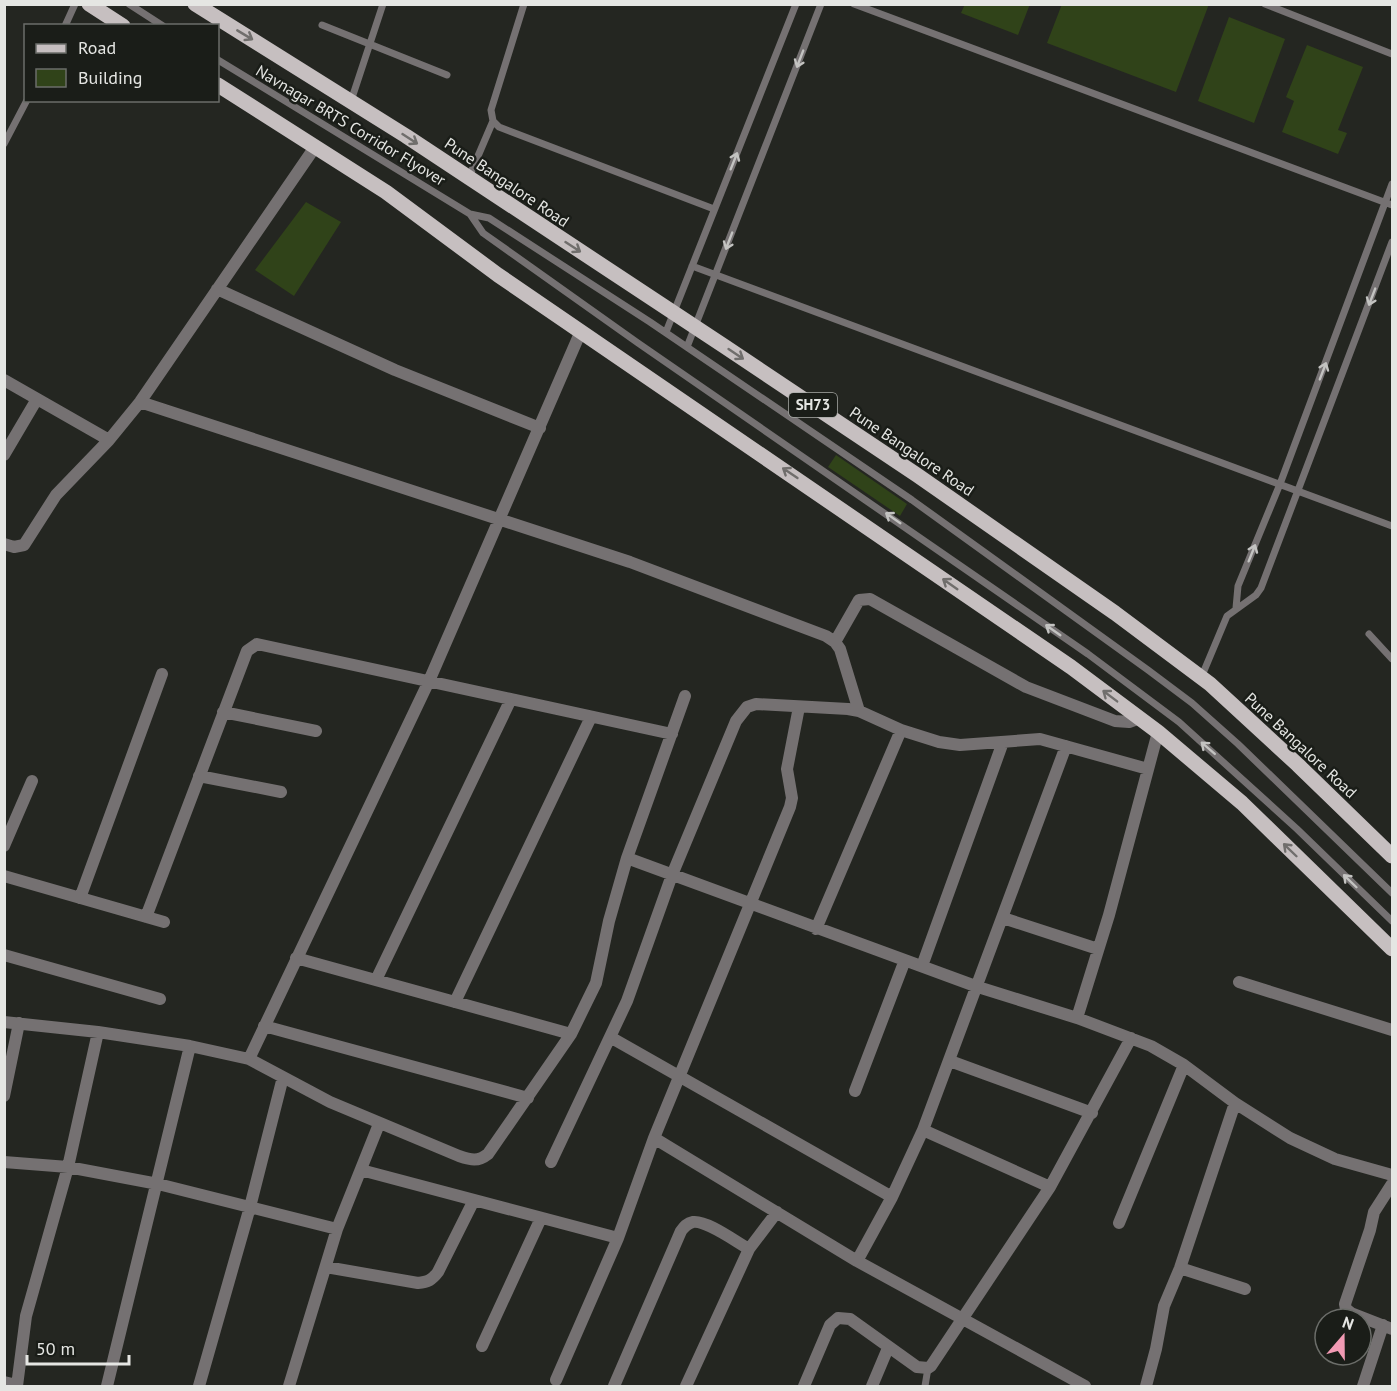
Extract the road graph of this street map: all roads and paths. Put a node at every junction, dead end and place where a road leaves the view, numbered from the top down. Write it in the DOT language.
graph roads {
  1 [pos="75,4"];
  2 [pos="89,4"];
  3 [pos="129,4"];
  4 [pos="195,4"];
  5 [pos="383,4"];
  6 [pos="524,4"];
  7 [pos="796,4"];
  8 [pos="821,4"];
  9 [pos="854,4"];
  10 [pos="1265,4"];
  11 [pos="66,24"];
  12 [pos="120,24"];
  13 [pos="160,24"];
  14 [pos="322,26"];
  15 [pos="370,44"];
  16 [pos="1392,54"];
  17 [pos="219,61"];
  18 [pos="447,75"];
  19 [pos="219,86"];
  20 [pos="351,101"];
  21 [pos="26,102"];
  22 [pos="493,121"];
  23 [pos="4,144"];
  24 [pos="315,147"];
  25 [pos="469,178"];
  26 [pos="1392,184"];
  27 [pos="1389,203"];
  28 [pos="714,209"];
  29 [pos="470,214"];
  30 [pos="1392,243"];
  31 [pos="692,266"];
  32 [pos="716,275"];
  33 [pos="217,289"];
  34 [pos="673,313"];
  35 [pos="696,328"];
  36 [pos="581,331"];
  37 [pos="666,332"];
  38 [pos="687,347"];
  39 [pos="4,380"];
  40 [pos="37,399"];
  41 [pos="140,402"];
  42 [pos="540,428"];
  43 [pos="109,440"];
  44 [pos="4,455"];
  45 [pos="1280,484"];
  46 [pos="1299,491"];
  47 [pos="500,520"];
  48 [pos="1392,526"];
  49 [pos="4,544"];
  50 [pos="1236,608"];
  51 [pos="1369,634"];
  52 [pos="835,642"];
  53 [pos="1392,659"];
  54 [pos="162,674"];
  55 [pos="1201,678"];
  56 [pos="429,681"];
  57 [pos="685,696"];
  58 [pos="511,699"];
  59 [pos="799,707"];
  60 [pos="859,711"];
  61 [pos="223,712"];
  62 [pos="591,717"];
  63 [pos="1140,718"];
  64 [pos="901,730"];
  65 [pos="316,731"];
  66 [pos="1158,732"];
  67 [pos="672,734"];
  68 [pos="1003,742"];
  69 [pos="1066,746"];
  70 [pos="1148,769"];
  71 [pos="199,776"];
  72 [pos="32,781"];
  73 [pos="281,792"];
  74 [pos="4,846"];
  75 [pos="1392,856"];
  76 [pos="627,858"];
  77 [pos="672,875"];
  78 [pos="4,876"];
  79 [pos="1392,893"];
  80 [pos="80,898"];
  81 [pos="750,905"];
  82 [pos="146,917"];
  83 [pos="1003,918"];
  84 [pos="1392,921"];
  85 [pos="164,922"];
  86 [pos="816,928"];
  87 [pos="1098,949"];
  88 [pos="1392,949"];
  89 [pos="4,955"];
  90 [pos="296,958"];
  91 [pos="905,960"];
  92 [pos="922,966"];
  93 [pos="376,980"];
  94 [pos="1239,982"];
  95 [pos="978,987"];
  96 [pos="160,999"];
  97 [pos="455,1002"];
  98 [pos="1077,1017"];
  99 [pos="4,1022"];
  100 [pos="19,1023"];
  101 [pos="264,1026"];
  102 [pos="1392,1030"];
  103 [pos="98,1032"];
  104 [pos="571,1034"];
  105 [pos="610,1037"];
  106 [pos="1131,1038"];
  107 [pos="190,1046"];
  108 [pos="249,1059"];
  109 [pos="950,1061"];
  110 [pos="1184,1065"];
  111 [pos="283,1077"];
  112 [pos="679,1077"];
  113 [pos="855,1092"];
  114 [pos="4,1096"];
  115 [pos="528,1098"];
  116 [pos="1235,1103"];
  117 [pos="1092,1113"];
  118 [pos="379,1124"];
  119 [pos="923,1130"];
  120 [pos="654,1138"];
  121 [pos="4,1162"];
  122 [pos="551,1162"];
  123 [pos="68,1167"];
  124 [pos="361,1170"];
  125 [pos="1392,1175"];
  126 [pos="158,1184"];
  127 [pos="1392,1184"];
  128 [pos="1050,1187"];
  129 [pos="892,1197"];
  130 [pos="474,1200"];
  131 [pos="250,1207"];
  132 [pos="777,1212"];
  133 [pos="541,1218"];
  134 [pos="1119,1223"];
  135 [pos="338,1230"];
  136 [pos="618,1238"];
  137 [pos="749,1249"];
  138 [pos="857,1261"];
  139 [pos="326,1267"];
  140 [pos="1180,1268"];
  141 [pos="1245,1288"];
  142 [pos="963,1320"];
  143 [pos="1388,1327"];
  144 [pos="482,1346"];
  145 [pos="888,1347"];
  146 [pos="928,1368"];
  147 [pos="556,1380"];
  148 [pos="13,1384"];
  149 [pos="107,1386"];
  150 [pos="199,1386"];
  151 [pos="289,1386"];
  152 [pos="614,1386"];
  153 [pos="686,1386"];
  154 [pos="804,1386"];
  155 [pos="872,1386"];
  156 [pos="925,1386"];
  157 [pos="1085,1386"];
  158 [pos="1146,1386"];
  159 [pos="1363,1386"];
  1 -- 11 [label="lane"];
  2 -- 12 [label="main road"];
  3 -- 13 [label="lane"];
  4 -- 20 [label="main road, Pune Bangalore Road / SH73, one-way"];
  5 -- 15 [label="lane"];
  6 -- 22 [label="lane"];
  28 -- 7 [label="lane, one-way"];
  8 -- 32 [label="lane, one-way"];
  9 -- 27 [label="lane"];
  10 -- 16 [label="lane"];
  14 -- 15 [label="lane"];
  15 -- 18 [label="lane"];
  15 -- 20 [label="lane"];
  17 -- 29 [label="lane, Navnagar BRTS Corridor Flyover"];
  19 -- 24 [label="main road"];
  20 -- 25 [label="main road, Pune Bangalore Road / SH73, one-way"];
  21 -- 23 [label="lane"];
  22 -- 25 [label="lane"];
  22 -- 28 [label="lane"];
  24 -- 33 [label="street"];
  24 -- 36 [label="main road"];
  25 -- 34 [label="main road, Pune Bangalore Road / SH73, one-way"];
  26 -- 27 [label="lane"];
  45 -- 27 [label="lane, one-way"];
  28 -- 31 [label="lane"];
  29 -- 37 [label="lane"];
  84 -- 29 [label="lane, one-way"];
  30 -- 46 [label="lane, one-way"];
  31 -- 32 [label="lane"];
  31 -- 34 [label="lane"];
  32 -- 35 [label="lane"];
  32 -- 45 [label="lane"];
  33 -- 41 [label="street"];
  33 -- 42 [label="street"];
  34 -- 35 [label="main road, Pune Bangalore Road / SH73"];
  34 -- 37 [label="lane"];
  35 -- 38 [label="lane"];
  35 -- 55 [label="main road, Pune Bangalore Road / SH73, one-way"];
  36 -- 42 [label="street"];
  63 -- 36 [label="main road, one-way"];
  37 -- 38 [label="lane"];
  38 -- 79 [label="lane"];
  39 -- 40 [label="street"];
  40 -- 43 [label="street"];
  40 -- 44 [label="street"];
  41 -- 43 [label="street"];
  41 -- 47 [label="street"];
  42 -- 47 [label="street"];
  43 -- 49 [label="street"];
  45 -- 46 [label="lane"];
  50 -- 45 [label="lane, one-way"];
  46 -- 48 [label="lane"];
  46 -- 50 [label="lane"];
  47 -- 52 [label="street"];
  47 -- 56 [label="street"];
  50 -- 55 [label="lane"];
  51 -- 53 [label="lane"];
  52 -- 60 [label="street"];
  52 -- 63 [label="street"];
  54 -- 80 [label="street"];
  55 -- 75 [label="main road, Pune Bangalore Road / SH73"];
  56 -- 58 [label="street"];
  56 -- 61 [label="street"];
  56 -- 90 [label="street"];
  57 -- 67 [label="street"];
  58 -- 62 [label="street"];
  58 -- 93 [label="street"];
  59 -- 60 [label="street"];
  59 -- 77 [label="street"];
  59 -- 81 [label="street"];
  60 -- 64 [label="street"];
  61 -- 65 [label="street"];
  61 -- 71 [label="street"];
  62 -- 67 [label="street"];
  62 -- 97 [label="street"];
  63 -- 66 [label="main road"];
  64 -- 68 [label="street"];
  64 -- 86 [label="street"];
  66 -- 70 [label="street"];
  88 -- 66 [label="main road, one-way"];
  67 -- 76 [label="street"];
  68 -- 69 [label="street"];
  68 -- 92 [label="street"];
  69 -- 70 [label="street"];
  69 -- 83 [label="street"];
  70 -- 87 [label="street"];
  71 -- 73 [label="street"];
  71 -- 82 [label="street"];
  72 -- 74 [label="street"];
  76 -- 77 [label="street"];
  76 -- 104 [label="street"];
  77 -- 81 [label="street"];
  77 -- 105 [label="street"];
  78 -- 80 [label="street"];
  80 -- 82 [label="street"];
  81 -- 86 [label="street"];
  81 -- 112 [label="street"];
  82 -- 85 [label="street"];
  83 -- 87 [label="street"];
  83 -- 95 [label="street"];
  86 -- 91 [label="street"];
  87 -- 98 [label="street"];
  89 -- 96 [label="street"];
  90 -- 93 [label="street"];
  90 -- 101 [label="street"];
  91 -- 92 [label="street"];
  91 -- 113 [label="street"];
  92 -- 95 [label="street"];
  93 -- 97 [label="street"];
  94 -- 102 [label="street"];
  95 -- 98 [label="street"];
  95 -- 109 [label="street"];
  97 -- 104 [label="street"];
  98 -- 106 [label="street"];
  99 -- 100 [label="street"];
  100 -- 103 [label="street"];
  100 -- 114 [label="street"];
  101 -- 108 [label="street"];
  101 -- 115 [label="street"];
  103 -- 107 [label="street"];
  103 -- 123 [label="street"];
  104 -- 115 [label="street"];
  105 -- 112 [label="street"];
  105 -- 122 [label="street"];
  106 -- 110 [label="street"];
  106 -- 117 [label="street"];
  107 -- 108 [label="street"];
  107 -- 126 [label="street"];
  108 -- 111 [label="street"];
  109 -- 117 [label="street"];
  109 -- 119 [label="street"];
  110 -- 116 [label="street"];
  110 -- 134 [label="street"];
  111 -- 118 [label="street"];
  111 -- 131 [label="street"];
  112 -- 120 [label="street"];
  112 -- 129 [label="street"];
  115 -- 118 [label="street"];
  116 -- 125 [label="street"];
  116 -- 140 [label="street"];
  117 -- 128 [label="street"];
  118 -- 124 [label="street"];
  119 -- 128 [label="street"];
  119 -- 129 [label="street"];
  120 -- 132 [label="street"];
  120 -- 136 [label="street"];
  121 -- 123 [label="street"];
  123 -- 126 [label="street"];
  123 -- 148 [label="street"];
  124 -- 130 [label="street"];
  124 -- 135 [label="street"];
  126 -- 131 [label="street"];
  126 -- 149 [label="street"];
  127 -- 143 [label="street"];
  128 -- 142 [label="street"];
  129 -- 138 [label="street"];
  130 -- 133 [label="street"];
  130 -- 139 [label="street"];
  131 -- 135 [label="street"];
  131 -- 150 [label="street"];
  132 -- 137 [label="street"];
  132 -- 138 [label="street"];
  133 -- 136 [label="street"];
  133 -- 144 [label="street"];
  135 -- 139 [label="street"];
  136 -- 147 [label="street"];
  137 -- 152 [label="street"];
  137 -- 153 [label="street"];
  138 -- 142 [label="street"];
  139 -- 151 [label="street"];
  140 -- 141 [label="street"];
  140 -- 158 [label="street"];
  142 -- 146 [label="street"];
  142 -- 157 [label="street"];
  143 -- 159 [label="street"];
  145 -- 146 [label="street"];
  145 -- 154 [label="street"];
  145 -- 155 [label="street"];
  146 -- 156 [label="lane"];
}
